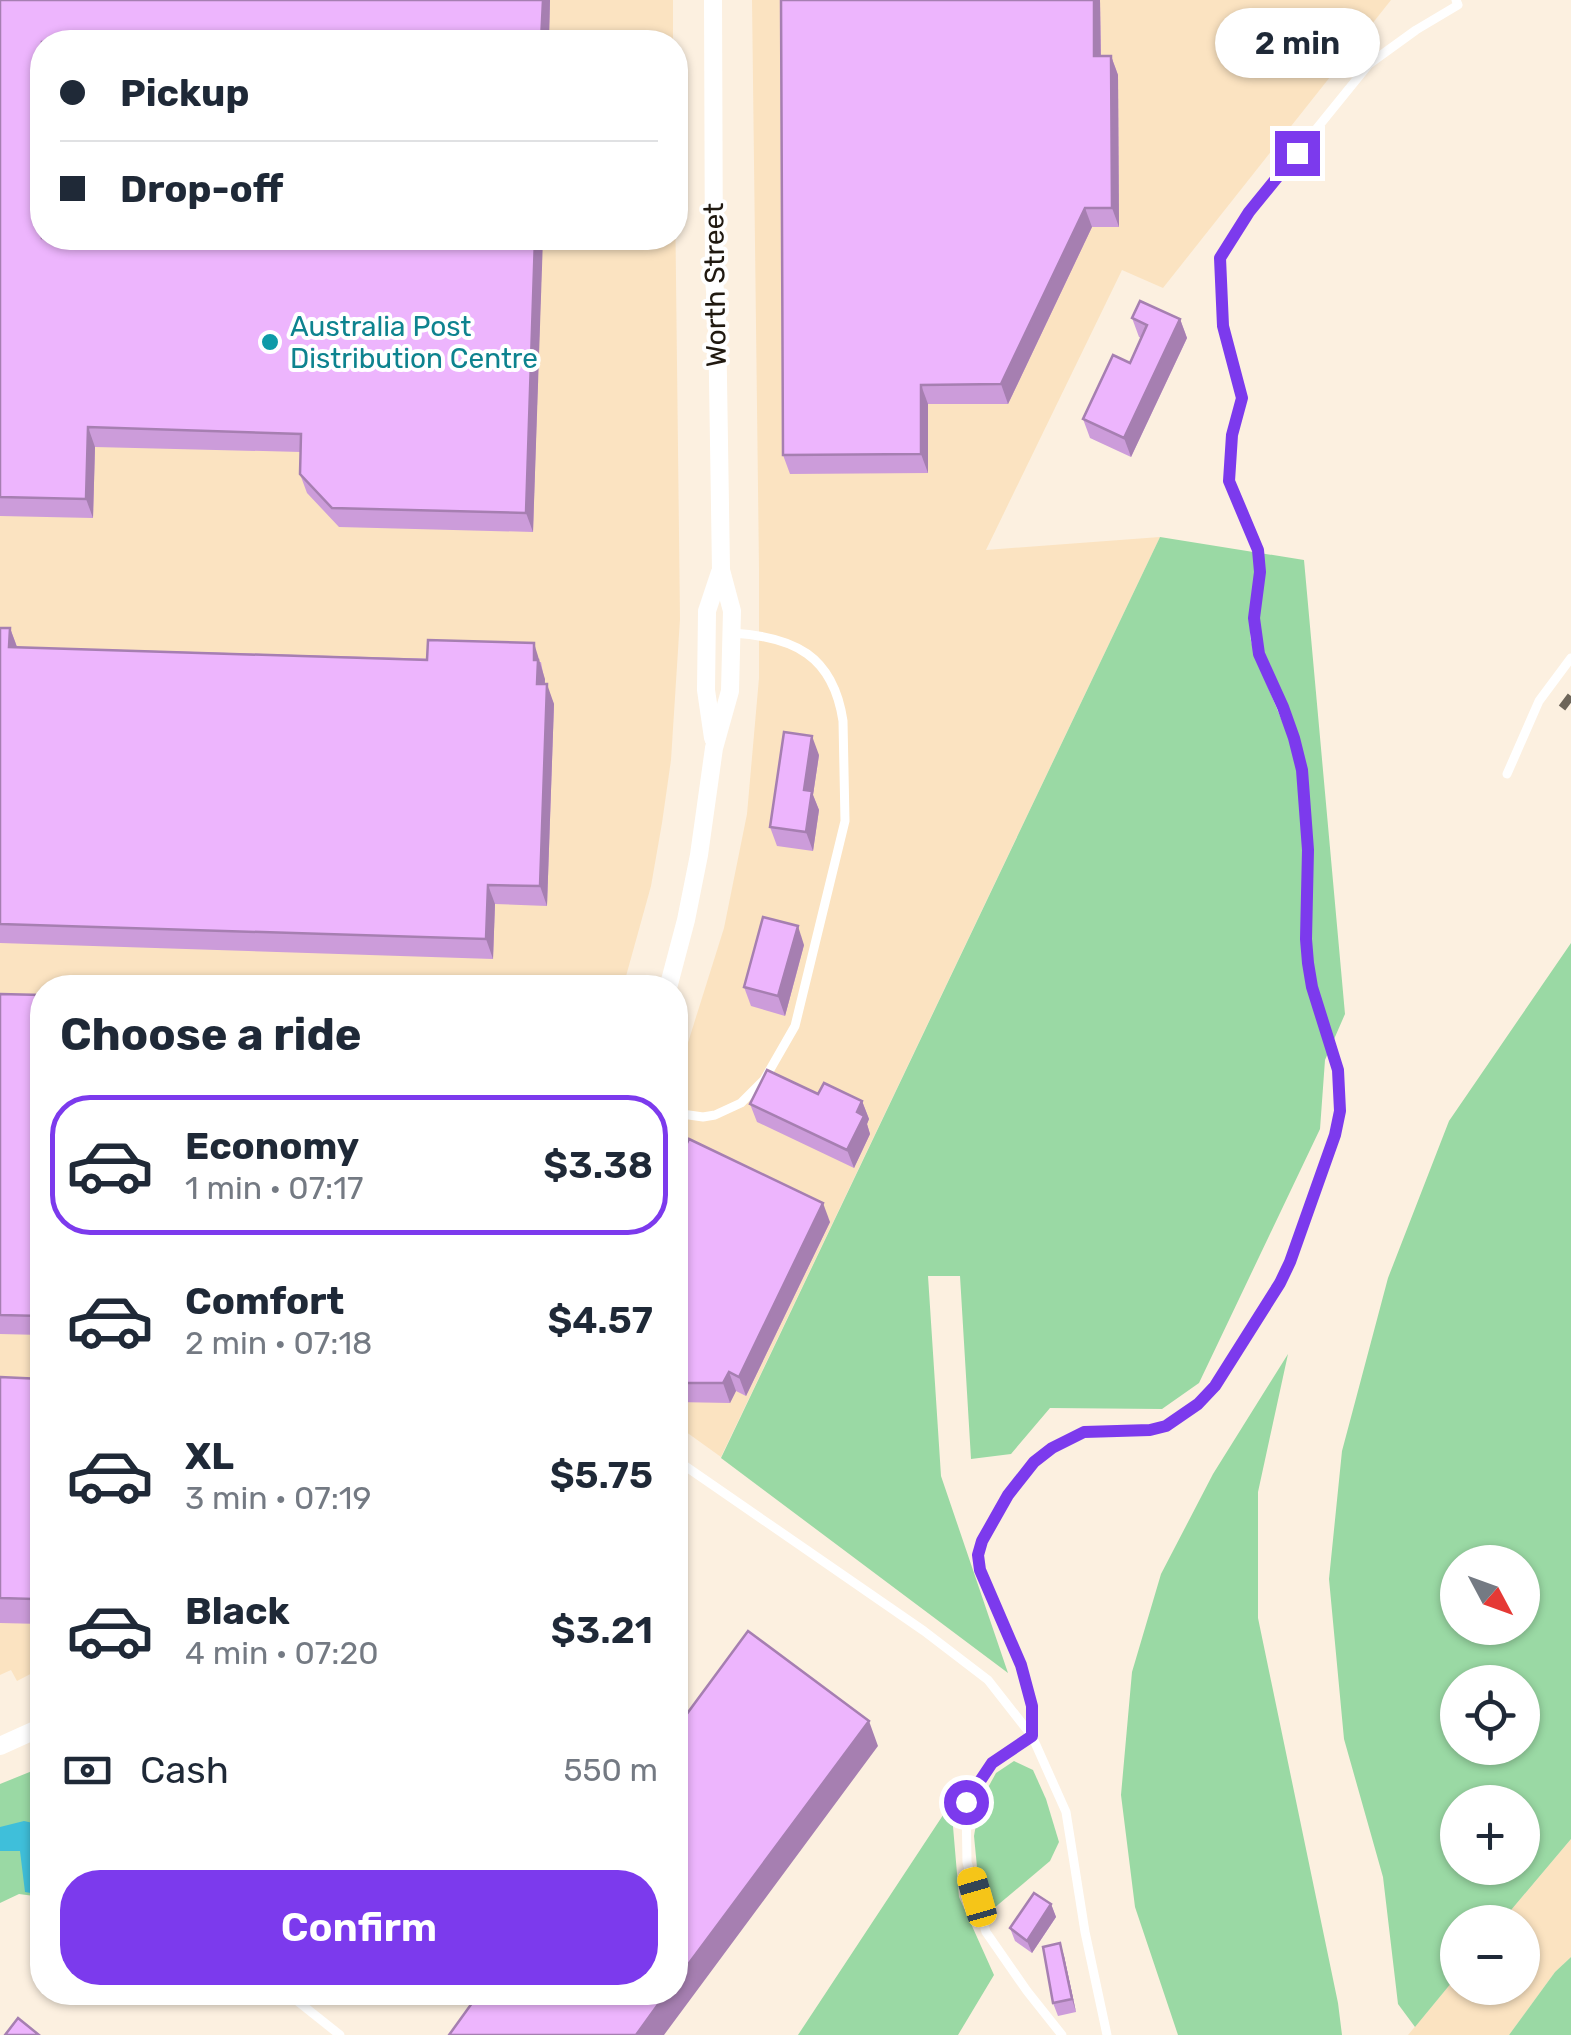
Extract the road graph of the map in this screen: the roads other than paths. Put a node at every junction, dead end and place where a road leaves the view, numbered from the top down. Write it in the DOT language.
graph roads {
  1 [pos="714,0"];
  2 [pos="1456,0"];
  3 [pos="720,570"];
  4 [pos="732,633"];
  5 [pos="1571,658"];
  6 [pos="714,748"];
  7 [pos="1507,774"];
  8 [pos="671,975"];
  9 [pos="688,1115"];
  10 [pos="688,1468"];
  11 [pos="30,1732"];
  12 [pos="1032,1736"];
  13 [pos="0,1746"];
  14 [pos="302,2005"];
  15 [pos="340,2035"];
  16 [pos="1062,2035"];
  17 [pos="1107,2035"];
  1 -- 3 [label="street, Worth Street"];
  2 -- 12 [label="lane"];
  3 -- 4 [label="street, Worth Street"];
  3 -- 6 [label="street, Worth Street"];
  4 -- 6 [label="street, Worth Street"];
  4 -- 9 [label="lane"];
  5 -- 7 [label="lane"];
  6 -- 8 [label="street, Worth Street"];
  10 -- 12 [label="lane"];
  11 -- 13 [label="street"];
  12 -- 16 [label="lane"];
  12 -- 17 [label="lane"];
  14 -- 15 [label="lane"];
}
